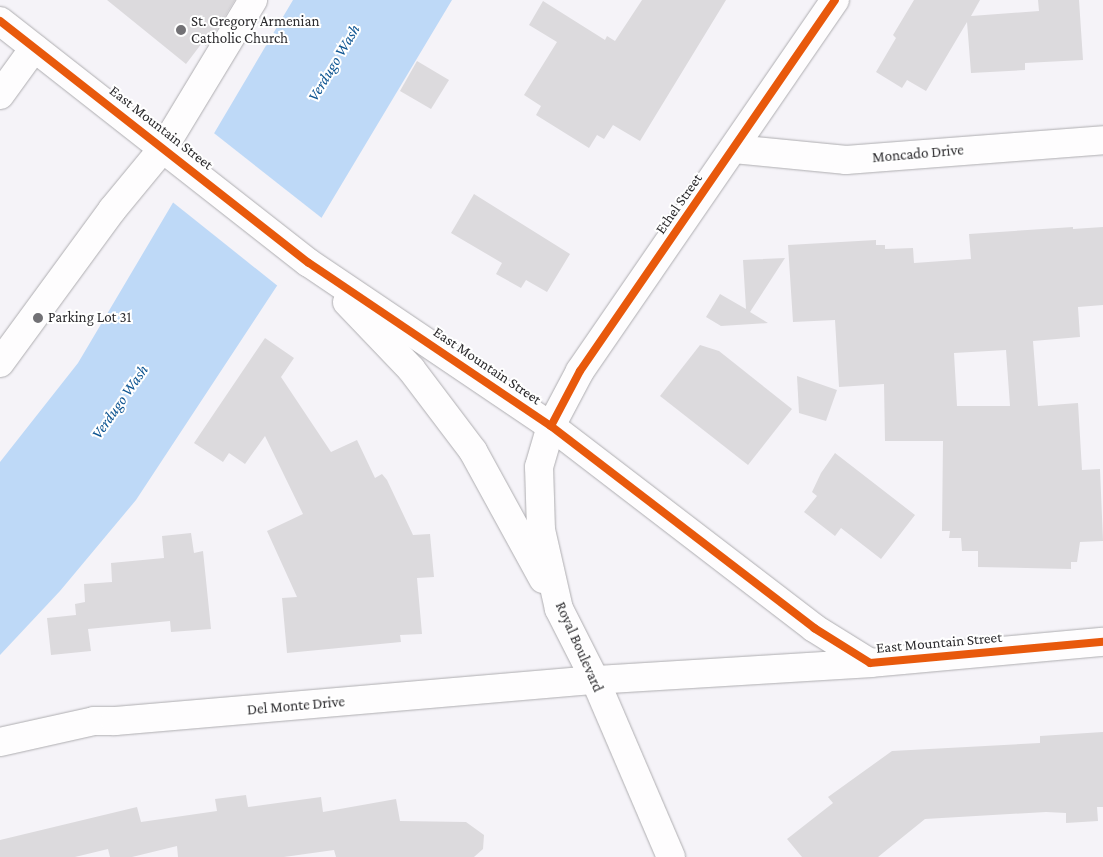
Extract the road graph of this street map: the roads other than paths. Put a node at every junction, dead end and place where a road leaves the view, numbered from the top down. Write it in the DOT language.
graph roads {
  1 [pos="254,0"];
  2 [pos="835,0"];
  3 [pos="0,21"];
  4 [pos="34,48"];
  5 [pos="0,96"];
  6 [pos="1103,140"];
  7 [pos="734,148"];
  8 [pos="173,154"];
  9 [pos="309,263"];
  10 [pos="0,363"];
  11 [pos="552,426"];
  12 [pos="560,609"];
  13 [pos="1103,642"];
  14 [pos="870,663"];
  15 [pos="595,680"];
  16 [pos="0,742"];
  17 [pos="670,857"];
  1 -- 8 [label="street"];
  2 -- 7 [label="street, Ethel Street"];
  3 -- 4 [label="street, East Mountain Street"];
  4 -- 5 [label="street"];
  4 -- 8 [label="street, East Mountain Street"];
  6 -- 7 [label="street, Moncado Drive"];
  7 -- 11 [label="street, Ethel Street"];
  8 -- 9 [label="street, East Mountain Street"];
  8 -- 10 [label="street"];
  9 -- 11 [label="street, East Mountain Street"];
  9 -- 12 [label="street"];
  11 -- 12 [label="street, Royal Boulevard"];
  11 -- 14 [label="street, East Mountain Street"];
  12 -- 15 [label="street, Royal Boulevard"];
  13 -- 14 [label="street, East Mountain Street"];
  14 -- 15 [label="street, Del Monte Drive"];
  15 -- 16 [label="street, Del Monte Drive"];
  15 -- 17 [label="street, Royal Boulevard"];
}
